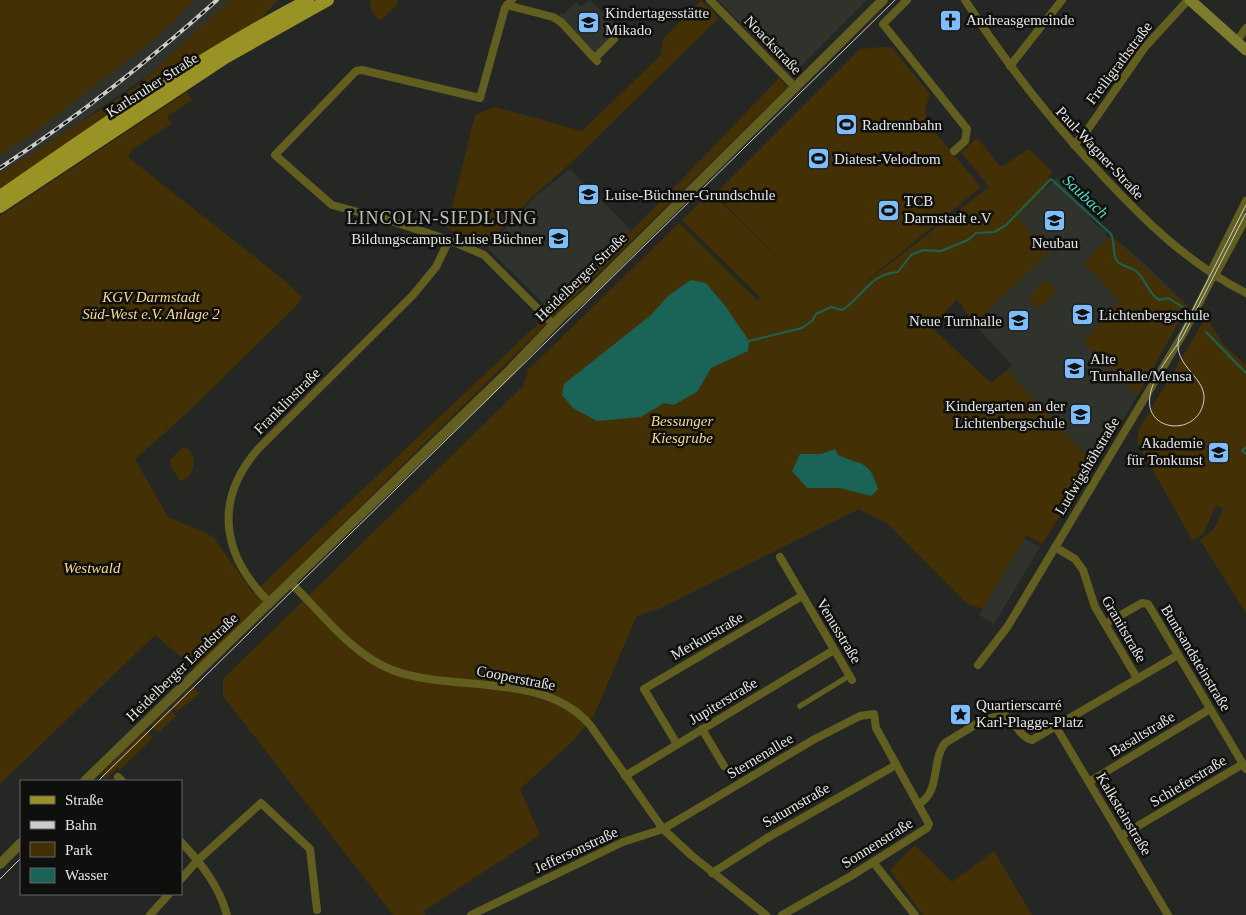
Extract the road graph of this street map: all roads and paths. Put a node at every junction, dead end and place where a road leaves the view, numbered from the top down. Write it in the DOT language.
graph roads {
  1 [pos="308,0"];
  2 [pos="328,0"];
  3 [pos="710,0"];
  4 [pos="883,0"];
  5 [pos="907,0"];
  6 [pos="965,0"];
  7 [pos="1062,0"];
  8 [pos="1189,0"];
  9 [pos="510,3"];
  10 [pos="1246,28"];
  11 [pos="614,39"];
  12 [pos="1236,42"];
  13 [pos="1246,50"];
  14 [pos="1010,66"];
  15 [pos="796,88"];
  16 [pos="1074,145"];
  17 [pos="954,151"];
  18 [pos="0,196"];
  19 [pos="1246,201"];
  20 [pos="0,207"];
  21 [pos="1246,218"];
  22 [pos="449,240"];
  23 [pos="1213,276"];
  24 [pos="1246,293"];
  25 [pos="554,324"];
  26 [pos="1055,547"];
  27 [pos="780,557"];
  28 [pos="299,575"];
  29 [pos="291,583"];
  30 [pos="802,596"];
  31 [pos="270,603"];
  32 [pos="1105,624"];
  33 [pos="834,650"];
  34 [pos="1178,655"];
  35 [pos="978,665"];
  36 [pos="851,678"];
  37 [pos="1137,678"];
  38 [pos="800,706"];
  39 [pos="1210,709"];
  40 [pos="874,714"];
  41 [pos="1056,727"];
  42 [pos="702,730"];
  43 [pos="677,744"];
  44 [pos="896,765"];
  45 [pos="724,766"];
  46 [pos="1244,767"];
  47 [pos="625,776"];
  48 [pos="87,780"];
  49 [pos="1088,782"];
  50 [pos="919,804"];
  51 [pos="664,829"];
  52 [pos="1121,836"];
  53 [pos="182,843"];
  54 [pos="20,844"];
  55 [pos="198,860"];
  56 [pos="873,862"];
  57 [pos="0,864"];
  58 [pos="712,873"];
  59 [pos="182,879"];
  60 [pos="168,895"];
  61 [pos="316,910"];
  62 [pos="150,915"];
  63 [pos="227,915"];
  64 [pos="471,915"];
  65 [pos="766,915"];
  66 [pos="782,915"];
  67 [pos="915,915"];
  68 [pos="1168,915"];
  1 -- 18 [label="main road, Karlsruher Straße"];
  2 -- 20 [label="main road, Karlsruher Straße"];
  3 -- 15 [label="street, Noackstraße"];
  4 -- 15 [label="street, Heidelberger Straße"];
  5 -- 17 [label="street"];
  6 -- 14 [label="street, Paul-Wagner-Straße"];
  7 -- 14 [label="street"];
  8 -- 12 [label="main road"];
  8 -- 16 [label="street, Freiligrathstraße"];
  9 -- 11 [label="street"];
  9 -- 22 [label="street"];
  10 -- 12 [label="street"];
  12 -- 13 [label="main road"];
  14 -- 16 [label="street, Paul-Wagner-Straße"];
  15 -- 25 [label="street, Heidelberger Straße"];
  16 -- 23 [label="street, Paul-Wagner-Straße"];
  19 -- 23 [label="street, Ludwigshöhstraße"];
  21 -- 23 [label="street, Ludwigshöhstraße"];
  22 -- 25 [label="street"];
  22 -- 31 [label="street, Franklinstraße"];
  23 -- 24 [label="street, Paul-Wagner-Straße"];
  23 -- 26 [label="street, Ludwigshöhstraße"];
  25 -- 28 [label="street, Heidelberger Straße"];
  26 -- 32 [label="street, Granitstraße"];
  26 -- 35 [label="street, Ludwigshöhstraße"];
  27 -- 30 [label="street"];
  28 -- 29 [label="street, Heidelberger Landstraße"];
  29 -- 31 [label="street, Heidelberger Landstraße"];
  29 -- 47 [label="street, Cooperstraße"];
  30 -- 33 [label="street, Venusstraße"];
  30 -- 43 [label="street, Merkurstraße"];
  31 -- 48 [label="street, Heidelberger Landstraße"];
  32 -- 34 [label="street, Buntsandsteinstraße"];
  32 -- 37 [label="street, Granitstraße"];
  33 -- 36 [label="street, Venusstraße"];
  33 -- 42 [label="street, Jupiterstraße"];
  34 -- 37 [label="street"];
  34 -- 39 [label="street, Buntsandsteinstraße"];
  36 -- 38 [label="street"];
  37 -- 41 [label="street"];
  39 -- 46 [label="street, Buntsandsteinstraße"];
  39 -- 49 [label="street, Basaltstraße"];
  40 -- 44 [label="street, Sonnenstraße"];
  40 -- 51 [label="street, Sternenallee"];
  41 -- 49 [label="street, Kalksteinstraße"];
  41 -- 50 [label="street"];
  42 -- 43 [label="street, Jupiterstraße"];
  42 -- 45 [label="street"];
  43 -- 47 [label="street, Jupiterstraße"];
  44 -- 50 [label="street, Sonnenstraße"];
  44 -- 58 [label="street, Saturnstraße"];
  46 -- 52 [label="street, Schieferstraße"];
  47 -- 51 [label="street, Cooperstraße"];
  49 -- 52 [label="street, Kalksteinstraße"];
  50 -- 56 [label="street, Sonnenstraße"];
  51 -- 58 [label="street, Cooperstraße"];
  51 -- 64 [label="street, Jeffersonstraße"];
  52 -- 68 [label="street, Kalksteinstraße"];
  53 -- 55 [label="street"];
  54 -- 57 [label="street"];
  55 -- 59 [label="street"];
  55 -- 61 [label="street"];
  55 -- 63 [label="street"];
  56 -- 66 [label="street, Sonnenstraße"];
  56 -- 67 [label="street"];
  58 -- 65 [label="street, Cooperstraße"];
  60 -- 62 [label="street"];
}
